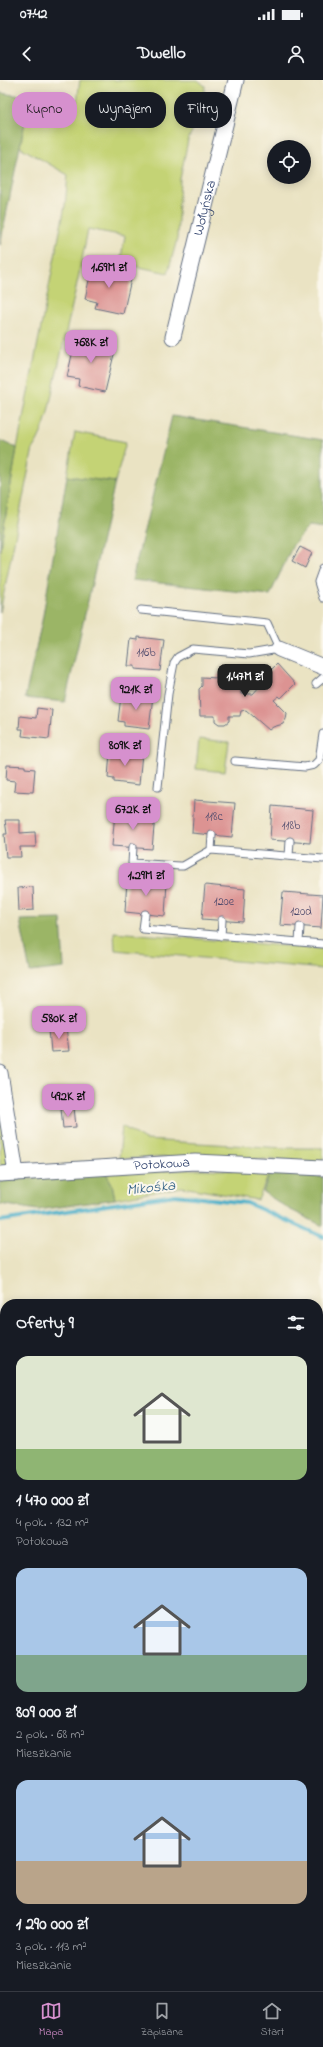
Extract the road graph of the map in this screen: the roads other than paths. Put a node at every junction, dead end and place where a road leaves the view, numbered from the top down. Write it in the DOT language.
graph roads {
  1 [pos="236,80"];
  2 [pos="173,337"];
  3 [pos="323,568"];
  4 [pos="323,598"];
  5 [pos="141,610"];
  6 [pos="279,649"];
  7 [pos="323,667"];
  8 [pos="323,678"];
  9 [pos="316,684"];
  10 [pos="323,734"];
  11 [pos="236,761"];
  12 [pos="158,788"];
  13 [pos="212,835"];
  14 [pos="290,841"];
  15 [pos="133,847"];
  16 [pos="210,850"];
  17 [pos="289,856"];
  18 [pos="323,859"];
  19 [pos="145,914"];
  20 [pos="222,920"];
  21 [pos="300,927"];
  22 [pos="221,936"];
  23 [pos="299,942"];
  24 [pos="323,944"];
  25 [pos="0,1073"];
  26 [pos="323,1168"];
  27 [pos="16,1173"];
  28 [pos="0,1174"];
  1 -- 2 [label="street, Wołyńska"];
  3 -- 4 [label="lane"];
  5 -- 6 [label="lane"];
  6 -- 7 [label="street"];
  6 -- 12 [label="lane"];
  8 -- 9 [label="lane"];
  10 -- 11 [label="lane"];
  13 -- 16 [label="lane"];
  14 -- 17 [label="lane"];
  15 -- 16 [label="lane"];
  16 -- 17 [label="lane"];
  17 -- 18 [label="lane"];
  19 -- 22 [label="lane"];
  20 -- 22 [label="lane"];
  21 -- 23 [label="lane"];
  22 -- 23 [label="lane"];
  23 -- 24 [label="lane"];
  25 -- 27 [label="street"];
  26 -- 27 [label="street, Potokowa"];
  27 -- 28 [label="street, Potokowa"];
}
